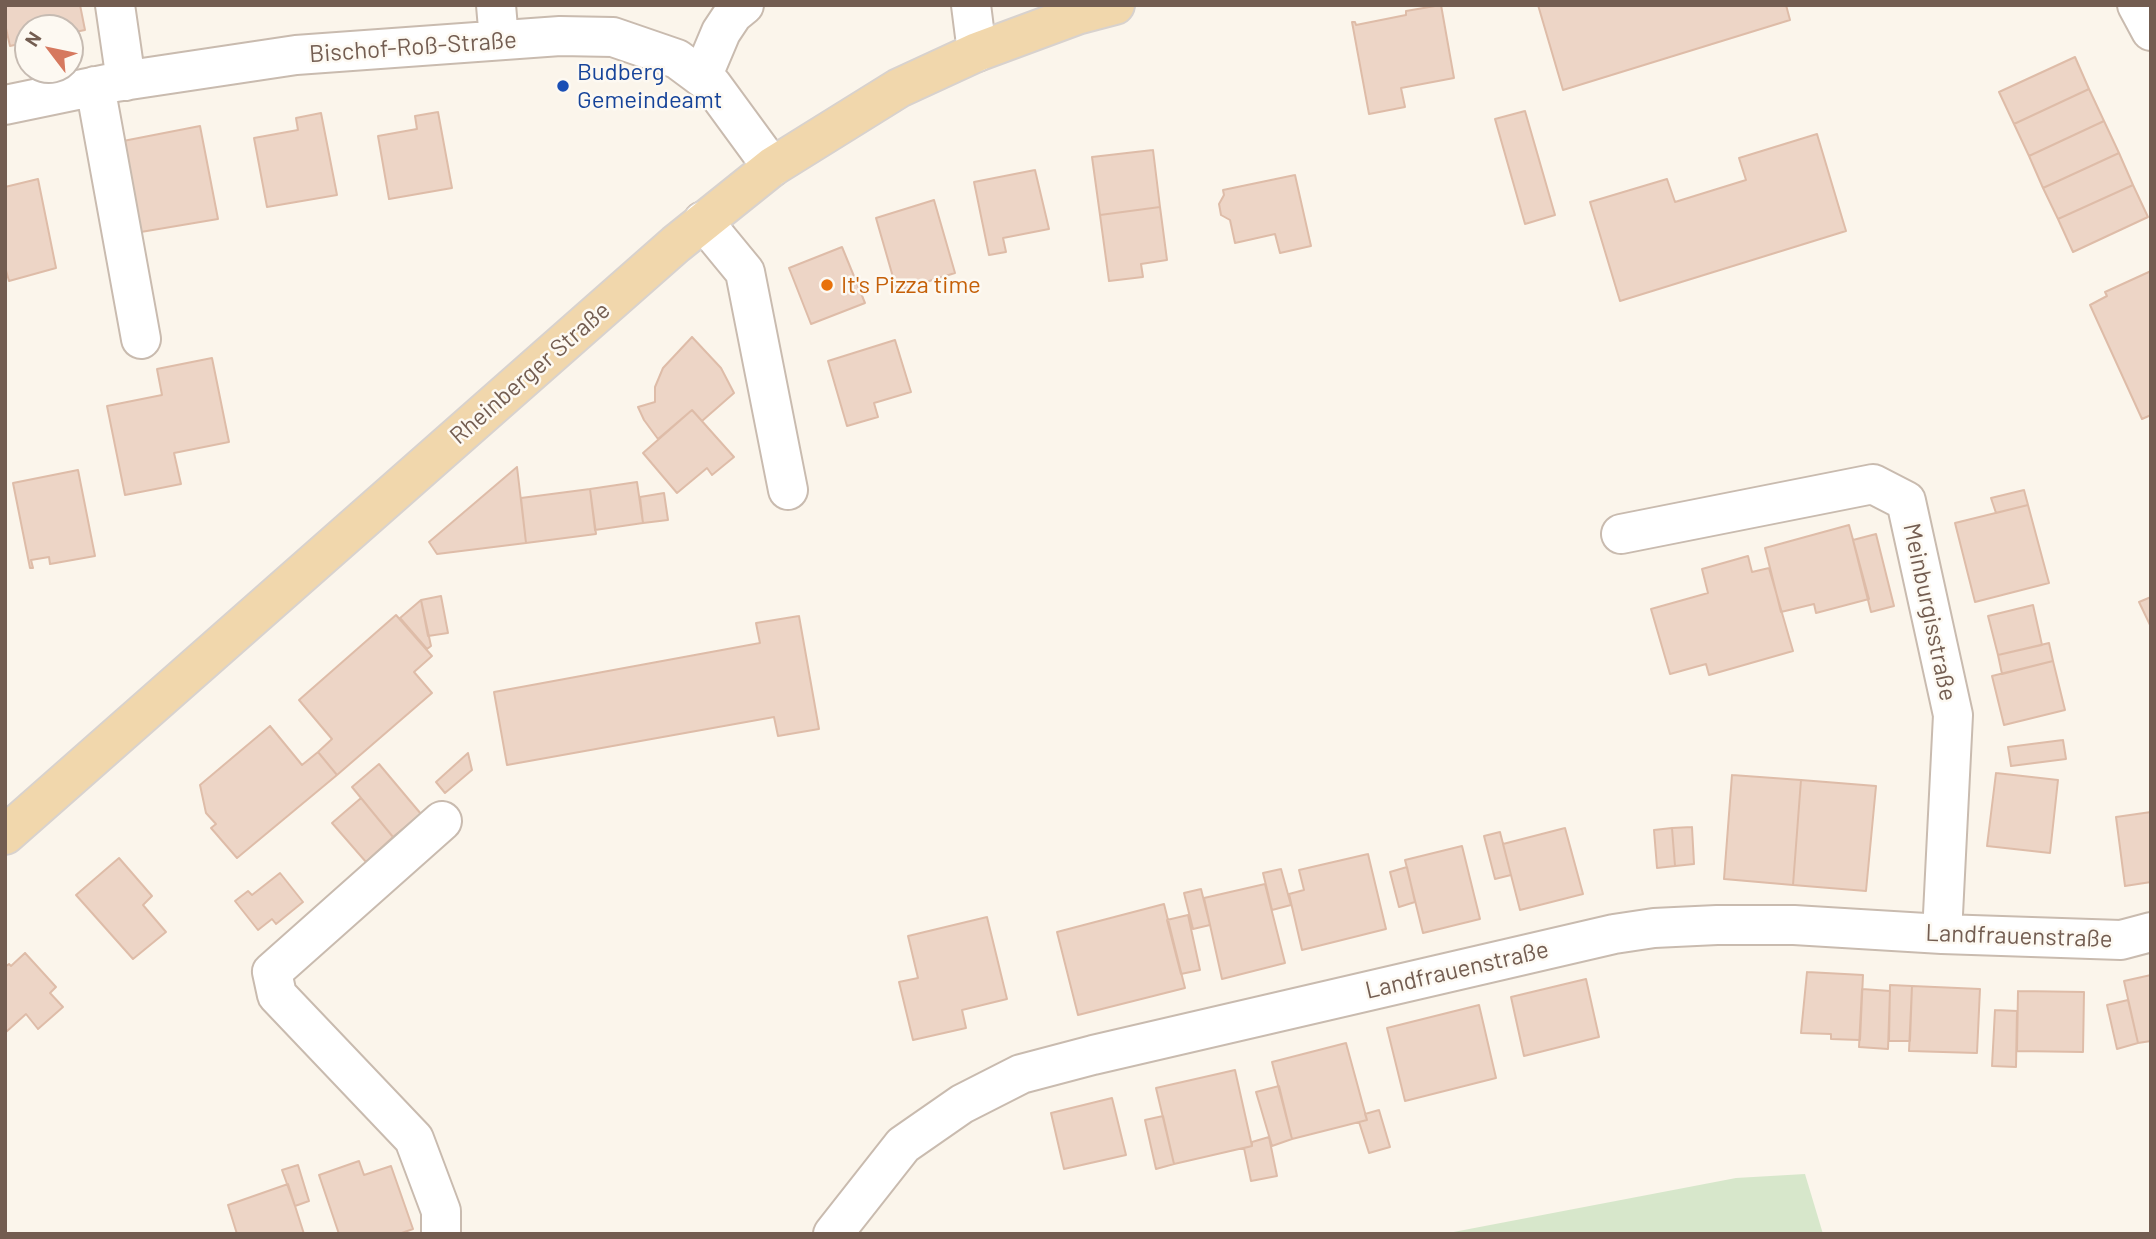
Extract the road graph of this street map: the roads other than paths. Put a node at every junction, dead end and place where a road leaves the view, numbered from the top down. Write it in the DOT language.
graph roads {
  1 [pos="116,5"];
  2 [pos="971,5"];
  3 [pos="1115,5"];
  4 [pos="2137,5"];
  5 [pos="736,8"];
  6 [pos="497,23"];
  7 [pos="2151,31"];
  8 [pos="977,52"];
  9 [pos="702,77"];
  10 [pos="111,83"];
  11 [pos="5,105"];
  12 [pos="772,167"];
  13 [pos="703,221"];
  14 [pos="141,339"];
  15 [pos="788,490"];
  16 [pos="1621,534"];
  17 [pos="442,821"];
  18 [pos="5,835"];
  19 [pos="2151,932"];
  20 [pos="1942,934"];
  21 [pos="441,1234"];
  22 [pos="833,1234"];
  1 -- 10 [label="street"];
  2 -- 8 [label="street"];
  3 -- 8 [label="main road, Rheinberger Straße"];
  4 -- 7 [label="street"];
  5 -- 9 [label="street"];
  6 -- 9 [label="street, Bischof-Roß-Straße"];
  6 -- 10 [label="street, Bischof-Roß-Straße"];
  8 -- 12 [label="main road, Rheinberger Straße"];
  9 -- 12 [label="street, Bischof-Roß-Straße"];
  10 -- 11 [label="street, Bischof-Roß-Straße"];
  10 -- 14 [label="street"];
  12 -- 13 [label="main road, Rheinberger Straße"];
  13 -- 15 [label="street"];
  13 -- 18 [label="main road, Rheinberger Straße"];
  16 -- 20 [label="street, Meinburgisstraße"];
  17 -- 21 [label="street"];
  19 -- 20 [label="street, Landfrauenstraße"];
  20 -- 22 [label="street, Landfrauenstraße"];
}
